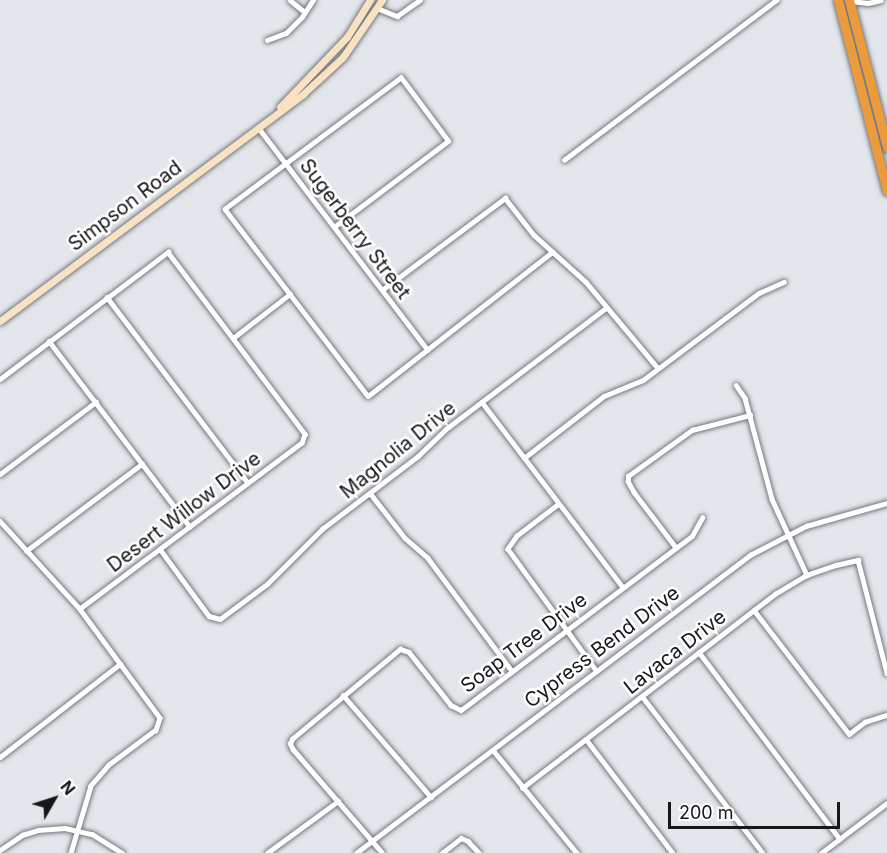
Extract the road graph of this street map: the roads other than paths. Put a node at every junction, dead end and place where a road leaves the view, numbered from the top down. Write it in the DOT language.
graph roads {
  1 [pos="290,0"];
  2 [pos="313,0"];
  3 [pos="370,0"];
  4 [pos="382,0"];
  5 [pos="420,0"];
  6 [pos="776,0"];
  7 [pos="838,0"];
  8 [pos="850,0"];
  9 [pos="881,0"];
  10 [pos="377,8"];
  11 [pos="305,12"];
  12 [pos="267,40"];
  13 [pos="270,118"];
  14 [pos="258,127"];
  15 [pos="887,147"];
  16 [pos="564,160"];
  17 [pos="286,164"];
  18 [pos="887,191"];
  19 [pos="334,227"];
  20 [pos="552,252"];
  21 [pos="784,282"];
  22 [pos="382,290"];
  23 [pos="290,294"];
  24 [pos="108,297"];
  25 [pos="606,308"];
  26 [pos="0,321"];
  27 [pos="233,338"];
  28 [pos="50,341"];
  29 [pos="428,350"];
  30 [pos="658,368"];
  31 [pos="0,379"];
  32 [pos="736,385"];
  33 [pos="96,402"];
  34 [pos="482,402"];
  35 [pos="750,416"];
  36 [pos="524,458"];
  37 [pos="142,464"];
  38 [pos="0,474"];
  39 [pos="249,483"];
  40 [pos="370,493"];
  41 [pos="887,503"];
  42 [pos="559,504"];
  43 [pos="702,519"];
  44 [pos="1,524"];
  45 [pos="190,527"];
  46 [pos="787,535"];
  47 [pos="675,547"];
  48 [pos="160,549"];
  49 [pos="26,551"];
  50 [pos="807,575"];
  51 [pos="623,587"];
  52 [pos="80,609"];
  53 [pos="754,610"];
  54 [pos="567,630"];
  55 [pos="699,652"];
  56 [pos="120,664"];
  57 [pos="596,670"];
  58 [pos="512,671"];
  59 [pos="887,673"];
  60 [pos="343,695"];
  61 [pos="642,696"];
  62 [pos="887,715"];
  63 [pos="586,739"];
  64 [pos="493,750"];
  65 [pos="0,757"];
  66 [pos="522,788"];
  67 [pos="431,797"];
  68 [pos="338,801"];
  69 [pos="887,803"];
  70 [pos="77,829"];
  71 [pos="840,839"];
  72 [pos="373,841"];
  73 [pos="0,850"];
  74 [pos="71,853"];
  75 [pos="122,853"];
  76 [pos="267,853"];
  77 [pos="356,853"];
  78 [pos="382,853"];
  79 [pos="442,853"];
  80 [pos="479,853"];
  81 [pos="577,853"];
  82 [pos="673,853"];
  83 [pos="763,853"];
  84 [pos="821,853"];
  1 -- 11 [label="street"];
  2 -- 11 [label="street"];
  3 -- 13 [label="street, Simpson Road"];
  4 -- 10 [label="street, Simpson Road"];
  5 -- 10 [label="street"];
  6 -- 16 [label="street"];
  7 -- 18 [label="highway"];
  8 -- 9 [label="street"];
  8 -- 15 [label="highway"];
  10 -- 13 [label="street, Simpson Road"];
  11 -- 12 [label="street"];
  13 -- 14 [label="street, Simpson Road"];
  14 -- 17 [label="street, Sugerberry Street"];
  14 -- 26 [label="street, Simpson Road"];
  17 -- 19 [label="street, Sugerberry Street"];
  17 -- 19 [label="street"];
  17 -- 23 [label="street"];
  19 -- 22 [label="street, Sugerberry Street"];
  20 -- 22 [label="street"];
  20 -- 25 [label="street"];
  20 -- 29 [label="street"];
  21 -- 30 [label="street"];
  22 -- 29 [label="street, Sugerberry Street"];
  23 -- 27 [label="street"];
  23 -- 29 [label="street"];
  24 -- 27 [label="street"];
  24 -- 28 [label="street"];
  24 -- 39 [label="street"];
  25 -- 30 [label="street"];
  25 -- 34 [label="street, Magnolia Drive"];
  27 -- 39 [label="street, Desert Willow Drive"];
  28 -- 31 [label="street"];
  28 -- 33 [label="street"];
  30 -- 36 [label="street"];
  32 -- 35 [label="street"];
  33 -- 37 [label="street"];
  33 -- 38 [label="street"];
  34 -- 36 [label="street"];
  34 -- 40 [label="street, Magnolia Drive"];
  35 -- 46 [label="street"];
  35 -- 47 [label="street"];
  36 -- 42 [label="street"];
  37 -- 45 [label="street"];
  37 -- 49 [label="street"];
  39 -- 45 [label="street, Desert Willow Drive"];
  40 -- 48 [label="street, Magnolia Drive"];
  40 -- 58 [label="street"];
  41 -- 46 [label="street, Cypress Bend Drive"];
  42 -- 51 [label="street"];
  42 -- 54 [label="street"];
  43 -- 47 [label="street, Soap Tree Drive"];
  44 -- 49 [label="street"];
  45 -- 48 [label="street, Desert Willow Drive"];
  46 -- 50 [label="street"];
  46 -- 57 [label="street, Cypress Bend Drive"];
  47 -- 51 [label="street, Soap Tree Drive"];
  48 -- 52 [label="street, Desert Willow Drive"];
  49 -- 52 [label="street"];
  50 -- 53 [label="street, Lavaca Drive"];
  50 -- 59 [label="street, Lavaca Drive"];
  51 -- 54 [label="street, Soap Tree Drive"];
  52 -- 56 [label="street"];
  53 -- 55 [label="street, Lavaca Drive"];
  53 -- 62 [label="street"];
  54 -- 57 [label="street"];
  54 -- 58 [label="street, Soap Tree Drive"];
  55 -- 61 [label="street, Lavaca Drive"];
  55 -- 71 [label="street"];
  56 -- 65 [label="street"];
  56 -- 70 [label="street"];
  57 -- 64 [label="street, Cypress Bend Drive"];
  58 -- 60 [label="street, Soap Tree Drive"];
  60 -- 67 [label="street"];
  60 -- 68 [label="street, Soap Tree Drive"];
  61 -- 63 [label="street, Lavaca Drive"];
  61 -- 83 [label="street"];
  63 -- 66 [label="street, Lavaca Drive"];
  63 -- 82 [label="street"];
  64 -- 66 [label="street"];
  64 -- 67 [label="street, Cypress Bend Drive"];
  66 -- 81 [label="street"];
  67 -- 72 [label="street, Cypress Bend Drive"];
  68 -- 72 [label="street"];
  68 -- 76 [label="street"];
  69 -- 71 [label="street"];
  70 -- 73 [label="street"];
  70 -- 74 [label="street"];
  70 -- 75 [label="street"];
  71 -- 84 [label="street"];
  72 -- 77 [label="street, Cypress Bend Drive"];
  72 -- 78 [label="street"];
  79 -- 80 [label="street"];
}
